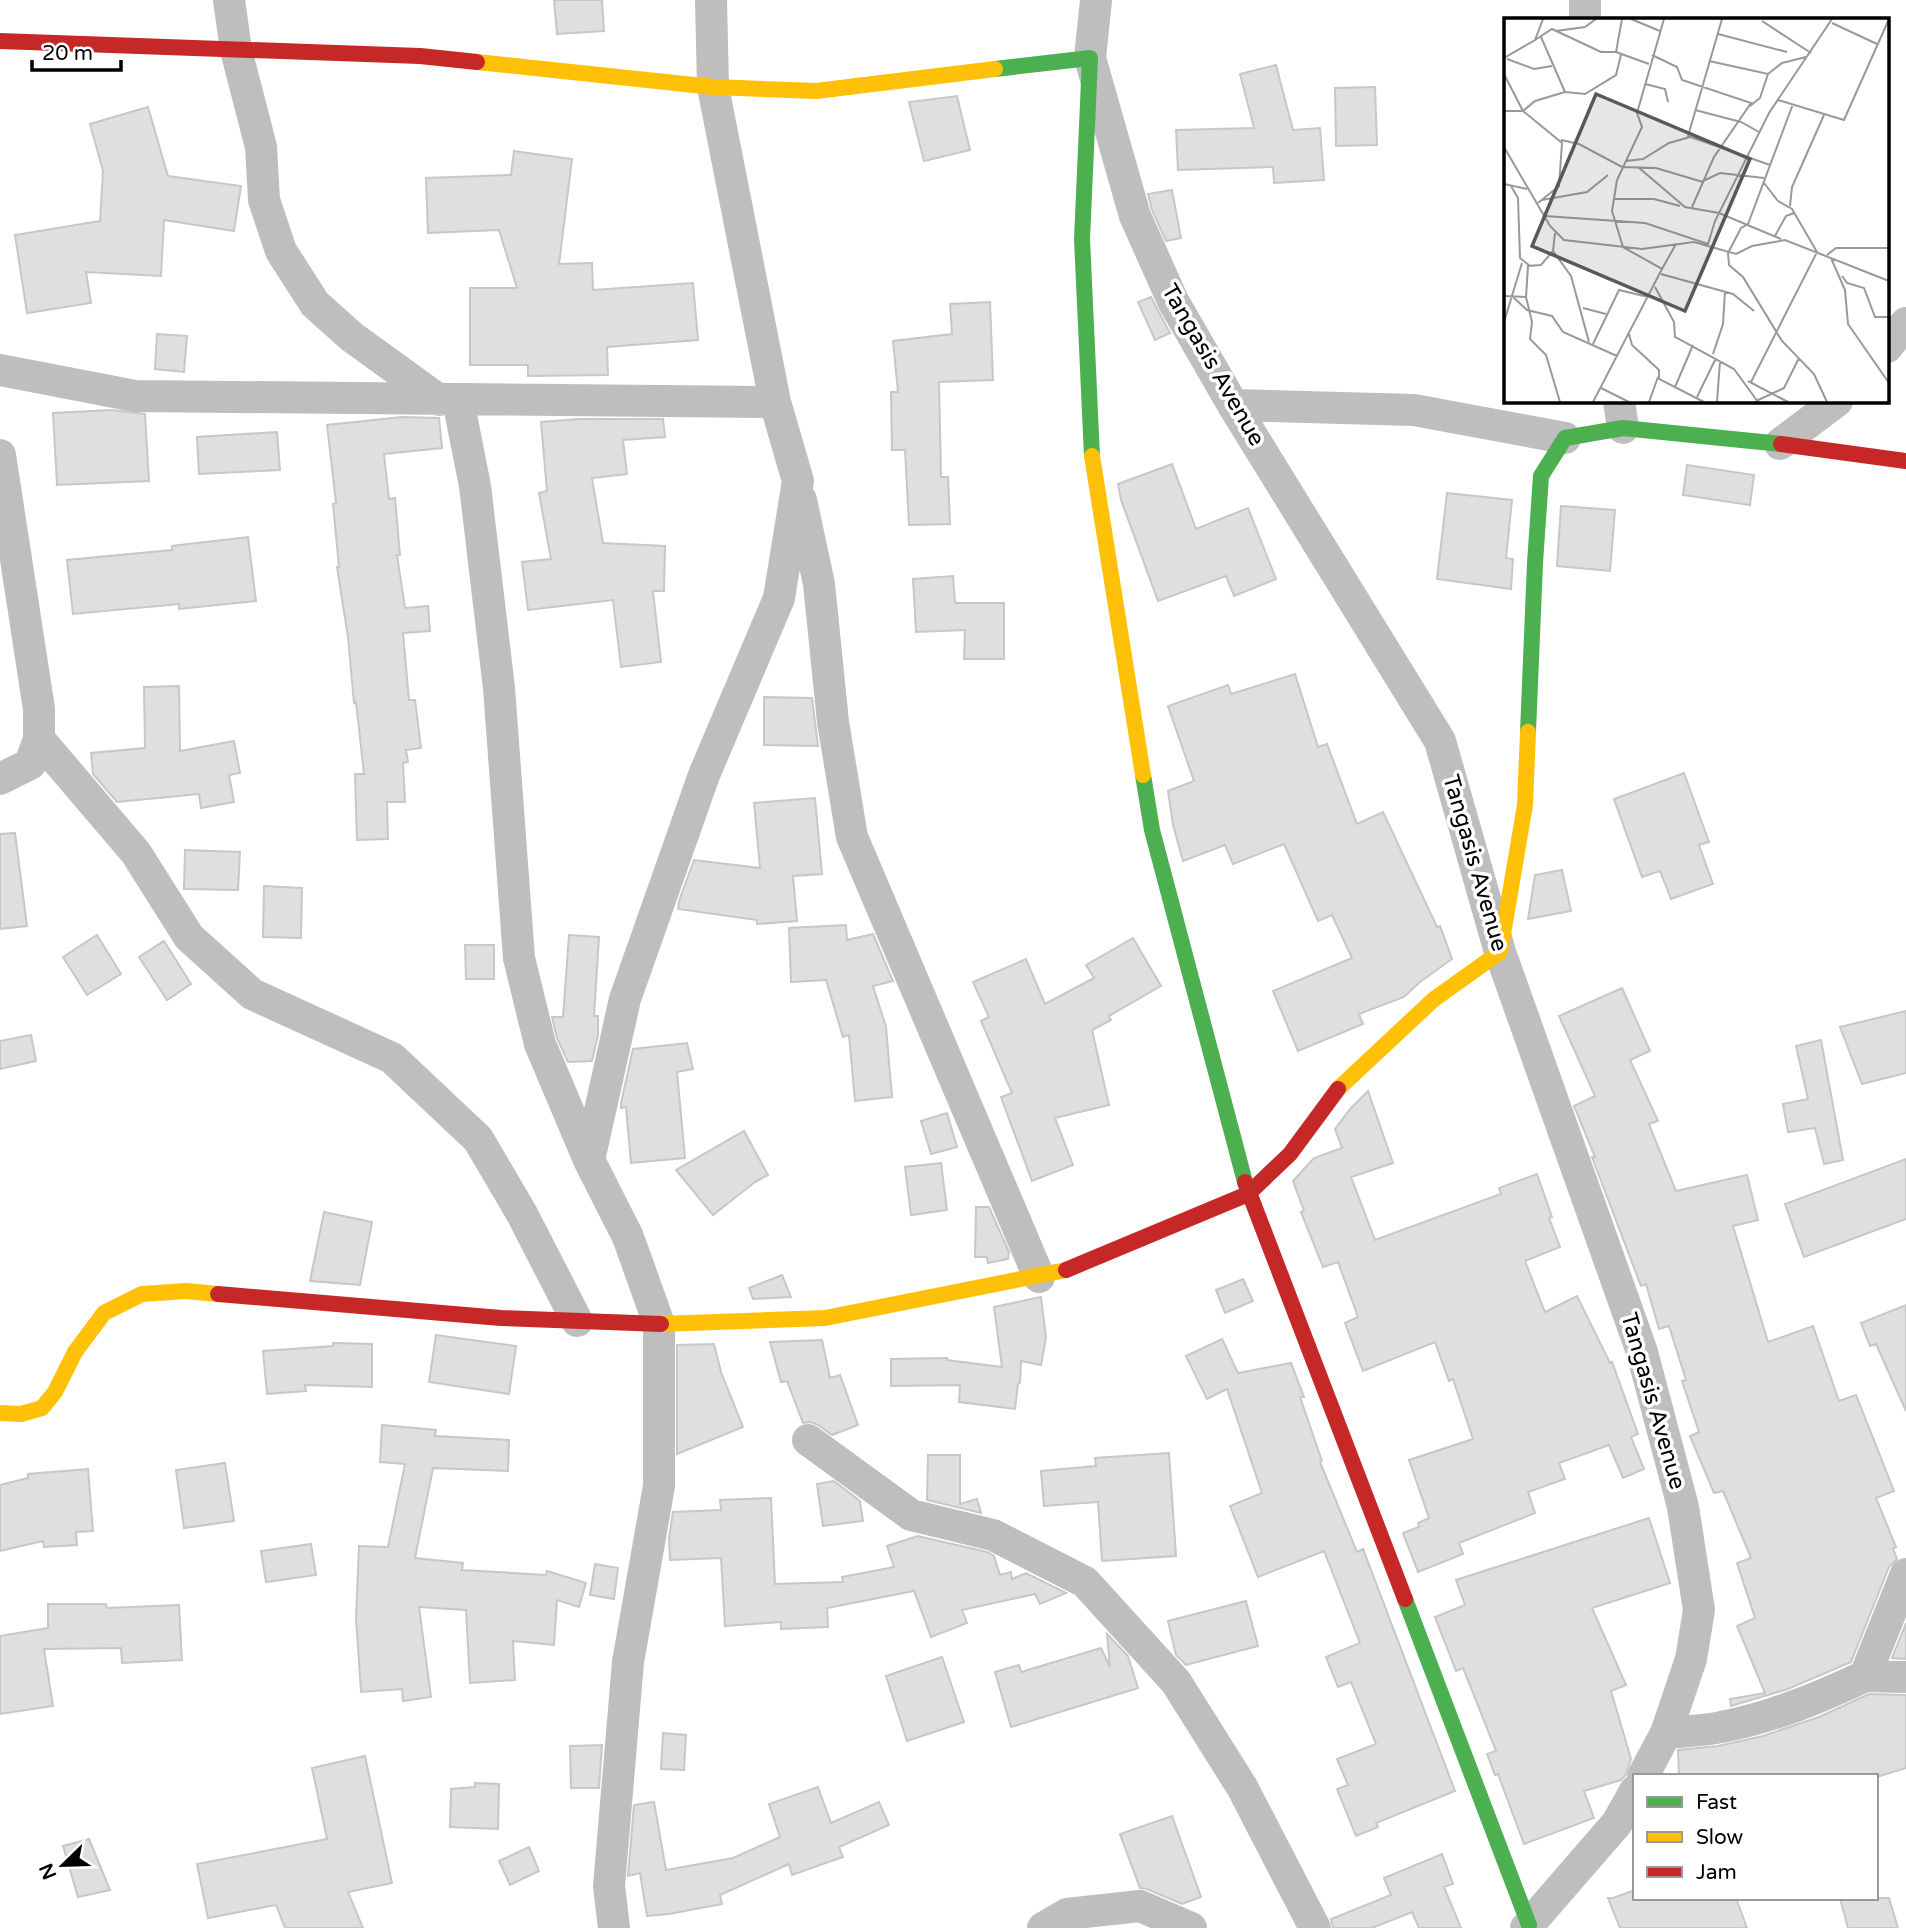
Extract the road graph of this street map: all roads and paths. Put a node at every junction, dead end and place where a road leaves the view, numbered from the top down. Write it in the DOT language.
graph roads {
  1 [pos="229,0"];
  2 [pos="711,0"];
  3 [pos="1096,0"];
  4 [pos="1586,0"];
  5 [pos="1585,18"];
  6 [pos="0,41"];
  7 [pos="236,50"];
  8 [pos="1090,58"];
  9 [pos="713,87"];
  10 [pos="1906,323"];
  11 [pos="1888,346"];
  12 [pos="0,370"];
  13 [pos="449,400"];
  14 [pos="775,402"];
  15 [pos="1836,402"];
  16 [pos="1233,405"];
  17 [pos="1621,414"];
  18 [pos="1565,438"];
  19 [pos="1780,444"];
  20 [pos="0,455"];
  21 [pos="1906,461"];
  22 [pos="798,481"];
  23 [pos="39,739"];
  24 [pos="0,779"];
  25 [pos="1500,953"];
  26 [pos="589,1160"];
  27 [pos="1248,1194"];
  28 [pos="1039,1277"];
  29 [pos="577,1321"];
  30 [pos="659,1324"];
  31 [pos="0,1413"];
  32 [pos="808,1440"];
  33 [pos="1906,1574"];
  34 [pos="1865,1676"];
  35 [pos="1906,1677"];
  36 [pos="1666,1733"];
  37 [pos="1644,1774"];
  38 [pos="1633,1795"];
  39 [pos="1527,1927"];
  40 [pos="614,1928"];
  41 [pos="1043,1928"];
  42 [pos="1191,1928"];
  43 [pos="1315,1928"];
  1 -- 7 [label="street"];
  2 -- 9 [label="street"];
  3 -- 8 [label="street, Tangasis Avenue"];
  4 -- 5 [label="street"];
  6 -- 7 [label="street"];
  7 -- 9 [label="street"];
  7 -- 13 [label="street"];
  8 -- 9 [label="street"];
  8 -- 16 [label="street, Tangasis Avenue"];
  8 -- 27 [label="street"];
  9 -- 14 [label="street"];
  10 -- 11 [label="street"];
  12 -- 13 [label="street"];
  13 -- 14 [label="street"];
  13 -- 26 [label="street"];
  14 -- 22 [label="street"];
  15 -- 19 [label="street"];
  16 -- 18 [label="street"];
  16 -- 25 [label="street, Tangasis Avenue"];
  17 -- 18 [label="street"];
  17 -- 19 [label="street"];
  18 -- 25 [label="street"];
  19 -- 21 [label="street"];
  20 -- 23 [label="street"];
  22 -- 26 [label="street"];
  22 -- 28 [label="street"];
  23 -- 24 [label="street"];
  23 -- 29 [label="street"];
  25 -- 27 [label="street"];
  25 -- 36 [label="street, Tangasis Avenue"];
  26 -- 30 [label="street"];
  27 -- 28 [label="street"];
  27 -- 39 [label="street"];
  28 -- 30 [label="street"];
  29 -- 30 [label="street"];
  29 -- 31 [label="street"];
  30 -- 40 [label="street"];
  32 -- 43 [label="street"];
  33 -- 34 [label="street"];
  34 -- 35 [label="street"];
  34 -- 36 [label="street"];
  36 -- 37 [label="street, Tangasis Avenue"];
  38 -- 39 [label="street"];
  41 -- 42 [label="street"];
}
